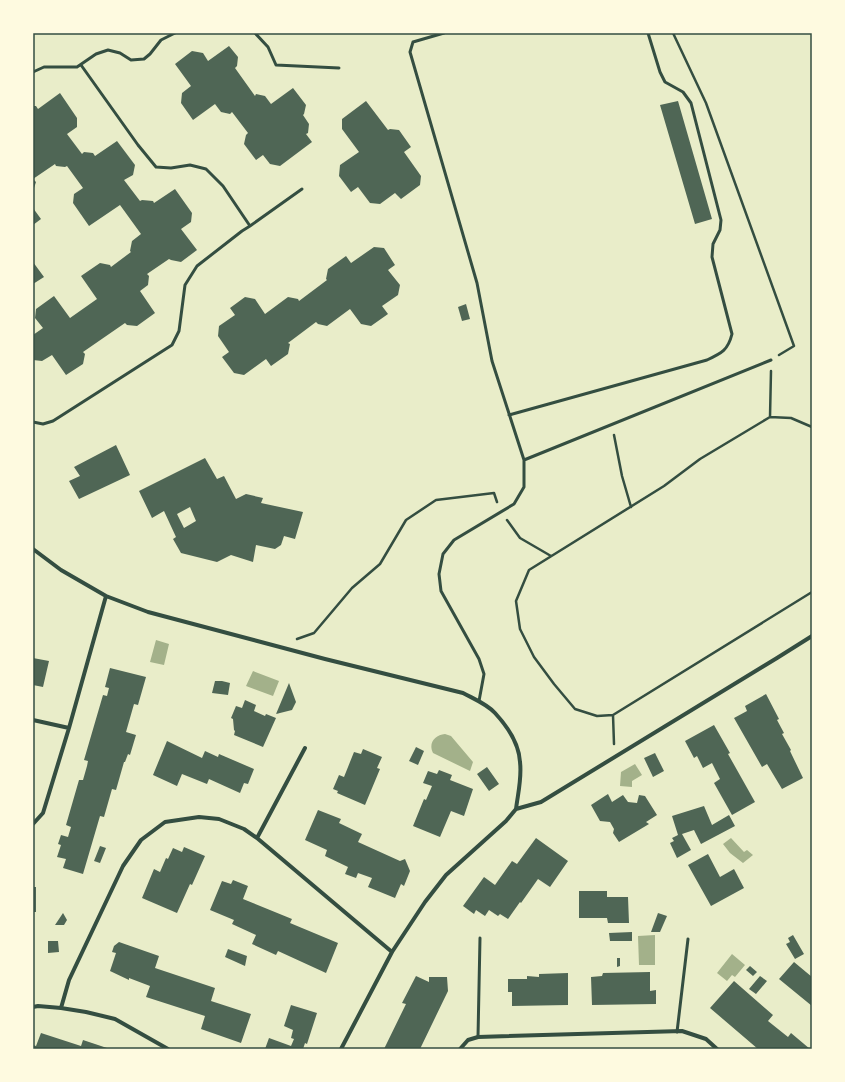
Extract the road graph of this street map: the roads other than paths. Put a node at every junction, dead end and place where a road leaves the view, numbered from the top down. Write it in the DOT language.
graph roads {
  1 [pos="175,33"];
  2 [pos="255,33"];
  3 [pos="444,33"];
  4 [pos="648,33"];
  5 [pos="81,65"];
  6 [pos="339,68"];
  7 [pos="33,72"];
  8 [pos="302,189"];
  9 [pos="250,226"];
  10 [pos="771,360"];
  11 [pos="509,415"];
  12 [pos="33,422"];
  13 [pos="524,460"];
  14 [pos="33,549"];
  15 [pos="106,596"];
  16 [pos="812,636"];
  17 [pos="479,701"];
  18 [pos="33,720"];
  19 [pos="69,728"];
  20 [pos="305,748"];
  21 [pos="516,809"];
  22 [pos="33,824"];
  23 [pos="257,838"];
  24 [pos="480,938"];
  25 [pos="688,939"];
  26 [pos="392,952"];
  27 [pos="33,1007"];
  28 [pos="61,1008"];
  29 [pos="677,1032"];
  30 [pos="478,1037"];
  31 [pos="168,1049"];
  32 [pos="341,1049"];
  33 [pos="460,1049"];
  34 [pos="718,1049"];
  1 -- 5 [label="lane"];
  2 -- 6 [label="lane"];
  3 -- 11 [label="lane"];
  4 -- 11 [label="lane"];
  5 -- 7 [label="lane"];
  5 -- 9 [label="lane"];
  8 -- 9 [label="lane"];
  9 -- 12 [label="lane"];
  10 -- 13 [label="lane"];
  11 -- 13 [label="lane"];
  13 -- 17 [label="lane"];
  14 -- 15 [label="street"];
  15 -- 17 [label="street"];
  15 -- 19 [label="street"];
  16 -- 21 [label="street"];
  17 -- 21 [label="street"];
  18 -- 19 [label="street"];
  19 -- 22 [label="street"];
  20 -- 23 [label="street"];
  21 -- 26 [label="street"];
  23 -- 26 [label="street"];
  23 -- 28 [label="street"];
  24 -- 30 [label="lane"];
  25 -- 29 [label="lane"];
  26 -- 32 [label="street"];
  27 -- 28 [label="street"];
  28 -- 31 [label="street"];
  29 -- 30 [label="street"];
  29 -- 34 [label="street"];
  30 -- 33 [label="street"];
}
